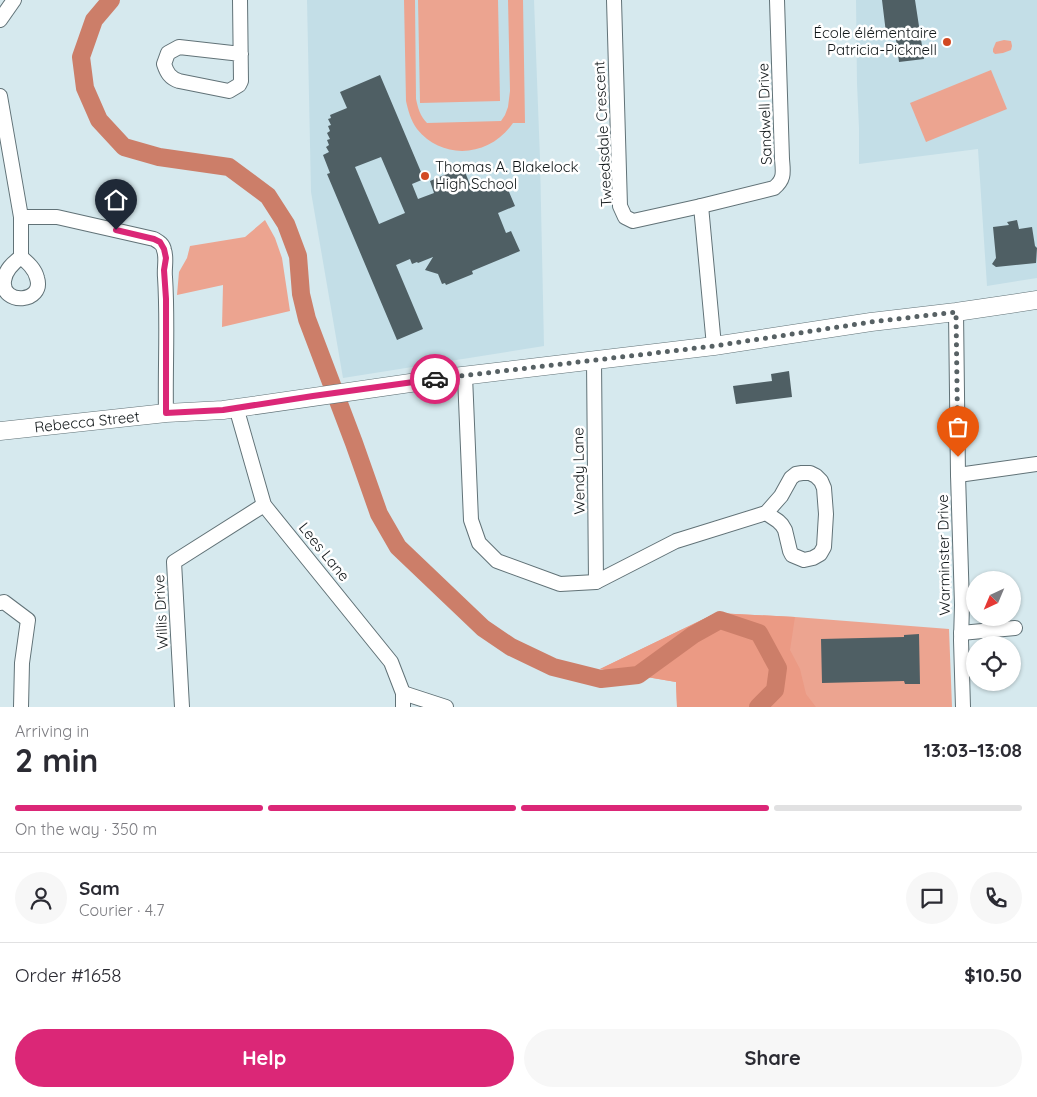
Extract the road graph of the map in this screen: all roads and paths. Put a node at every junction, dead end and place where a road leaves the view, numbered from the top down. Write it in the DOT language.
graph roads {
  1 [pos="14,0"];
  2 [pos="240,0"];
  3 [pos="614,0"];
  4 [pos="777,0"];
  5 [pos="0,20"];
  6 [pos="241,54"];
  7 [pos="0,96"];
  8 [pos="701,206"];
  9 [pos="20,217"];
  10 [pos="21,257"];
  11 [pos="1037,300"];
  12 [pos="956,312"];
  13 [pos="714,346"];
  14 [pos="594,360"];
  15 [pos="466,376"];
  16 [pos="236,408"];
  17 [pos="166,413"];
  18 [pos="0,431"];
  19 [pos="1037,464"];
  20 [pos="958,475"];
  21 [pos="264,505"];
  22 [pos="766,513"];
  23 [pos="596,582"];
  24 [pos="0,603"];
  25 [pos="1015,628"];
  26 [pos="961,633"];
  27 [pos="403,700"];
  28 [pos="21,707"];
  29 [pos="182,707"];
  30 [pos="446,707"];
  31 [pos="963,707"];
  1 -- 5 [label="street"];
  2 -- 6 [label="street"];
  3 -- 8 [label="street, Tweedsdale Crescent"];
  4 -- 8 [label="street, Sandwell Drive"];
  6 -- 6 [label="street"];
  7 -- 9 [label="street"];
  8 -- 13 [label="street"];
  9 -- 10 [label="street"];
  9 -- 17 [label="street"];
  11 -- 12 [label="main road, Rebecca Street"];
  12 -- 13 [label="main road, Rebecca Street"];
  12 -- 20 [label="street, Warminster Drive"];
  13 -- 14 [label="main road, Rebecca Street"];
  14 -- 15 [label="main road, Rebecca Street"];
  14 -- 23 [label="street, Wendy Lane"];
  15 -- 16 [label="main road, Rebecca Street"];
  15 -- 23 [label="street"];
  16 -- 17 [label="main road, Rebecca Street"];
  16 -- 21 [label="street, Lees Lane"];
  17 -- 18 [label="main road, Rebecca Street"];
  19 -- 20 [label="street"];
  20 -- 26 [label="street, Warminster Drive"];
  21 -- 27 [label="street, Lees Lane"];
  21 -- 29 [label="street, Willis Drive"];
  22 -- 22 [label="street"];
  22 -- 23 [label="street"];
  24 -- 28 [label="street"];
  25 -- 26 [label="street"];
  26 -- 31 [label="street, Warminster Drive"];
  27 -- 30 [label="street"];
}
